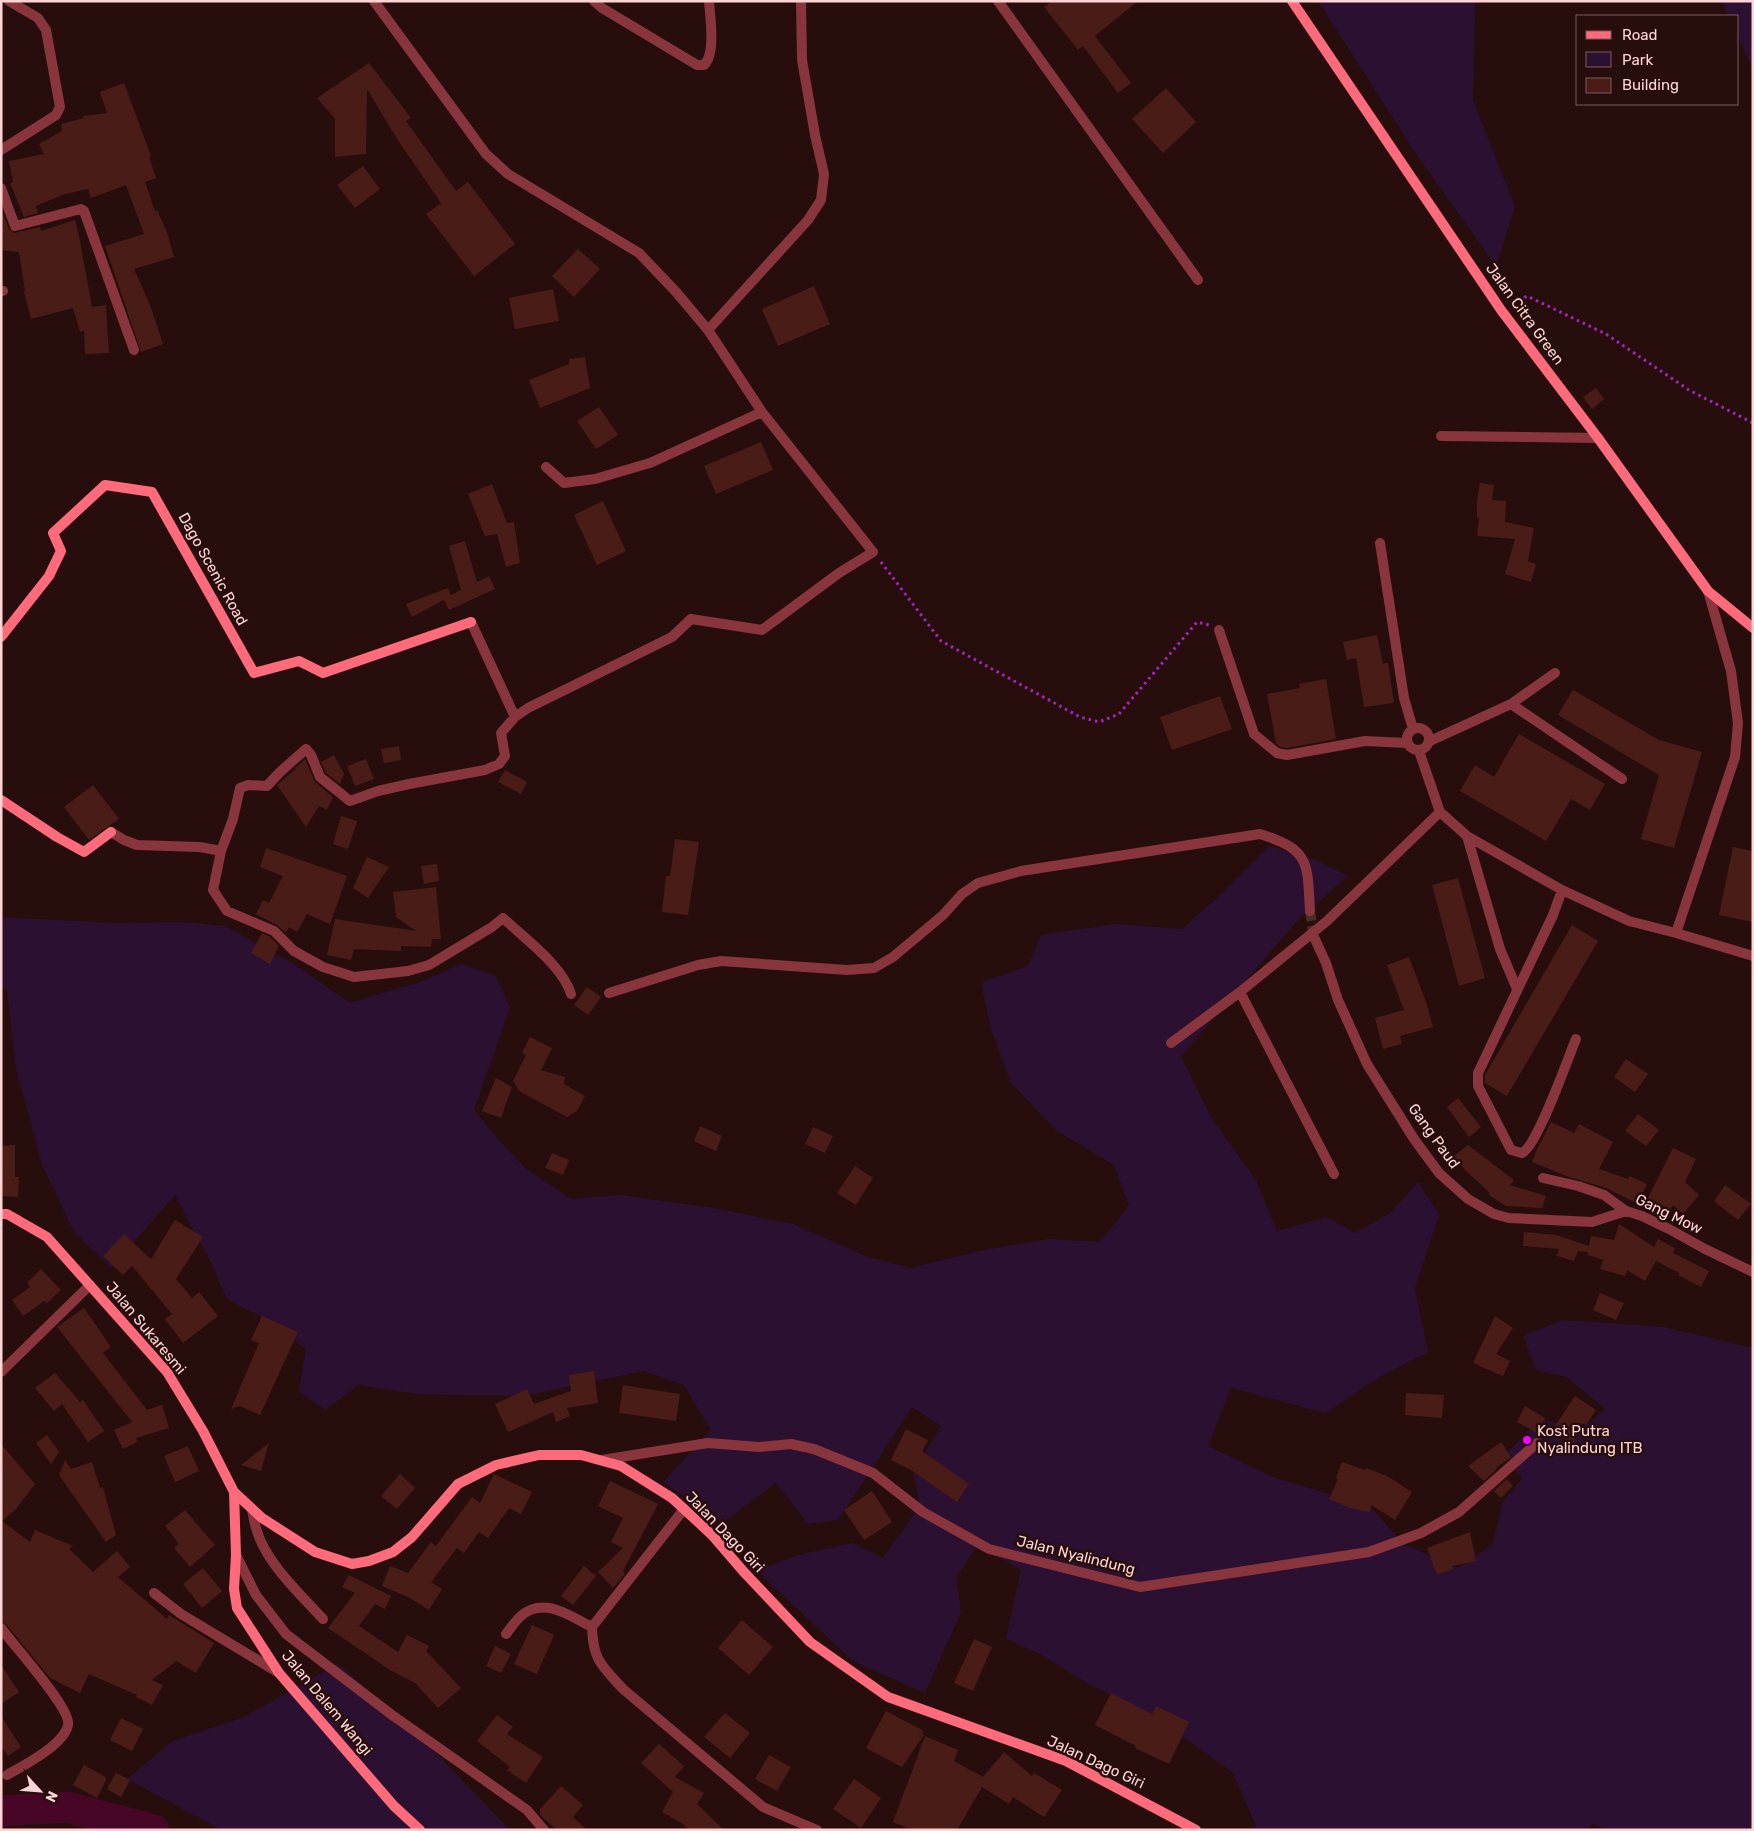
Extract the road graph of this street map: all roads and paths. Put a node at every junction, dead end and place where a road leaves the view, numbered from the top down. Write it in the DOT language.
graph roads {
  1 [pos="9,1"];
  2 [pos="374,1"];
  3 [pos="594,1"];
  4 [pos="709,1"];
  5 [pos="801,1"];
  6 [pos="998,1"];
  7 [pos="1292,1"];
  8 [pos="1,150"];
  9 [pos="1,188"];
  10 [pos="1198,280"];
  11 [pos="1501,310"];
  12 [pos="708,330"];
  13 [pos="134,350"];
  14 [pos="762,412"];
  15 [pos="1753,423"];
  16 [pos="1441,436"];
  17 [pos="1598,438"];
  18 [pos="546,467"];
  19 [pos="1380,543"];
  20 [pos="873,552"];
  21 [pos="1708,591"];
  22 [pos="1753,628"];
  23 [pos="1219,630"];
  24 [pos="1,637"];
  25 [pos="1555,673"];
  26 [pos="1511,704"];
  27 [pos="515,717"];
  28 [pos="1413,729"];
  29 [pos="1430,741"];
  30 [pos="1407,742"];
  31 [pos="1419,751"];
  32 [pos="1622,779"];
  33 [pos="1,800"];
  34 [pos="1440,812"];
  35 [pos="1467,836"];
  36 [pos="221,851"];
  37 [pos="1562,890"];
  38 [pos="1310,911"];
  39 [pos="1315,933"];
  40 [pos="1676,933"];
  41 [pos="1753,956"];
  42 [pos="1518,989"];
  43 [pos="1240,992"];
  44 [pos="609,993"];
  45 [pos="571,994"];
  46 [pos="1576,1039"];
  47 [pos="1171,1043"];
  48 [pos="1334,1174"];
  49 [pos="1543,1178"];
  50 [pos="1626,1211"];
  51 [pos="1,1214"];
  52 [pos="1753,1272"];
  53 [pos="90,1285"];
  54 [pos="1,1372"];
  55 [pos="1537,1443"];
  56 [pos="602,1460"];
  57 [pos="234,1492"];
  58 [pos="252,1509"];
  59 [pos="684,1509"];
  60 [pos="236,1555"];
  61 [pos="154,1593"];
  62 [pos="323,1619"];
  63 [pos="592,1627"];
  64 [pos="1,1628"];
  65 [pos="506,1634"];
  66 [pos="5,1642"];
  67 [pos="279,1673"];
  68 [pos="7,1775"];
  69 [pos="420,1830"];
  70 [pos="544,1830"];
  71 [pos="817,1830"];
  72 [pos="1196,1830"];
  1 -- 8 [label="street"];
  2 -- 12 [label="street"];
  3 -- 4 [label="street"];
  5 -- 12 [label="street"];
  6 -- 10 [label="street"];
  7 -- 11 [label="street, Jalan Citra Green"];
  9 -- 13 [label="street"];
  11 -- 15 [label="path"];
  11 -- 17 [label="street, Jalan Citra Green"];
  12 -- 14 [label="street"];
  14 -- 18 [label="street"];
  14 -- 20 [label="street"];
  16 -- 17 [label="street"];
  17 -- 21 [label="street, Jalan Citra Green"];
  19 -- 28 [label="street"];
  20 -- 23 [label="path"];
  20 -- 27 [label="street"];
  21 -- 22 [label="street, Jalan Citra Green"];
  21 -- 40 [label="street"];
  23 -- 30 [label="street"];
  24 -- 27 [label="street, Dago Scenic Road"];
  25 -- 26 [label="street"];
  26 -- 29 [label="street"];
  26 -- 32 [label="street"];
  27 -- 36 [label="street"];
  28 -- 29 [label="street"];
  28 -- 30 [label="street"];
  29 -- 31 [label="street"];
  30 -- 31 [label="street"];
  31 -- 34 [label="street"];
  33 -- 36 [label="street"];
  34 -- 35 [label="street"];
  34 -- 39 [label="street"];
  35 -- 37 [label="street"];
  35 -- 42 [label="street"];
  36 -- 45 [label="street"];
  37 -- 40 [label="street"];
  37 -- 42 [label="street"];
  38 -- 44 [label="street"];
  39 -- 43 [label="street"];
  39 -- 50 [label="street, Gang Paud"];
  40 -- 41 [label="street"];
  42 -- 46 [label="street"];
  43 -- 47 [label="street"];
  43 -- 48 [label="street"];
  49 -- 50 [label="street, Gang Mow"];
  50 -- 52 [label="street, Gang Mow"];
  51 -- 53 [label="street, Jalan Sukaresmi"];
  53 -- 54 [label="street"];
  53 -- 57 [label="street, Jalan Sukaresmi"];
  55 -- 56 [label="street, Jalan Nyalindung"];
  56 -- 58 [label="street, Jalan Dago Giri"];
  56 -- 59 [label="street, Jalan Dago Giri"];
  57 -- 58 [label="street, Jalan Dago Giri"];
  57 -- 60 [label="street, Jalan Dalem Wangi"];
  58 -- 62 [label="street"];
  59 -- 63 [label="street"];
  59 -- 72 [label="street, Jalan Dago Giri"];
  60 -- 67 [label="street, Jalan Dalem Wangi"];
  60 -- 70 [label="street"];
  61 -- 67 [label="street"];
  63 -- 65 [label="street"];
  63 -- 71 [label="street"];
  64 -- 66 [label="street"];
  66 -- 68 [label="street"];
  67 -- 69 [label="street, Jalan Dalem Wangi"];
}
